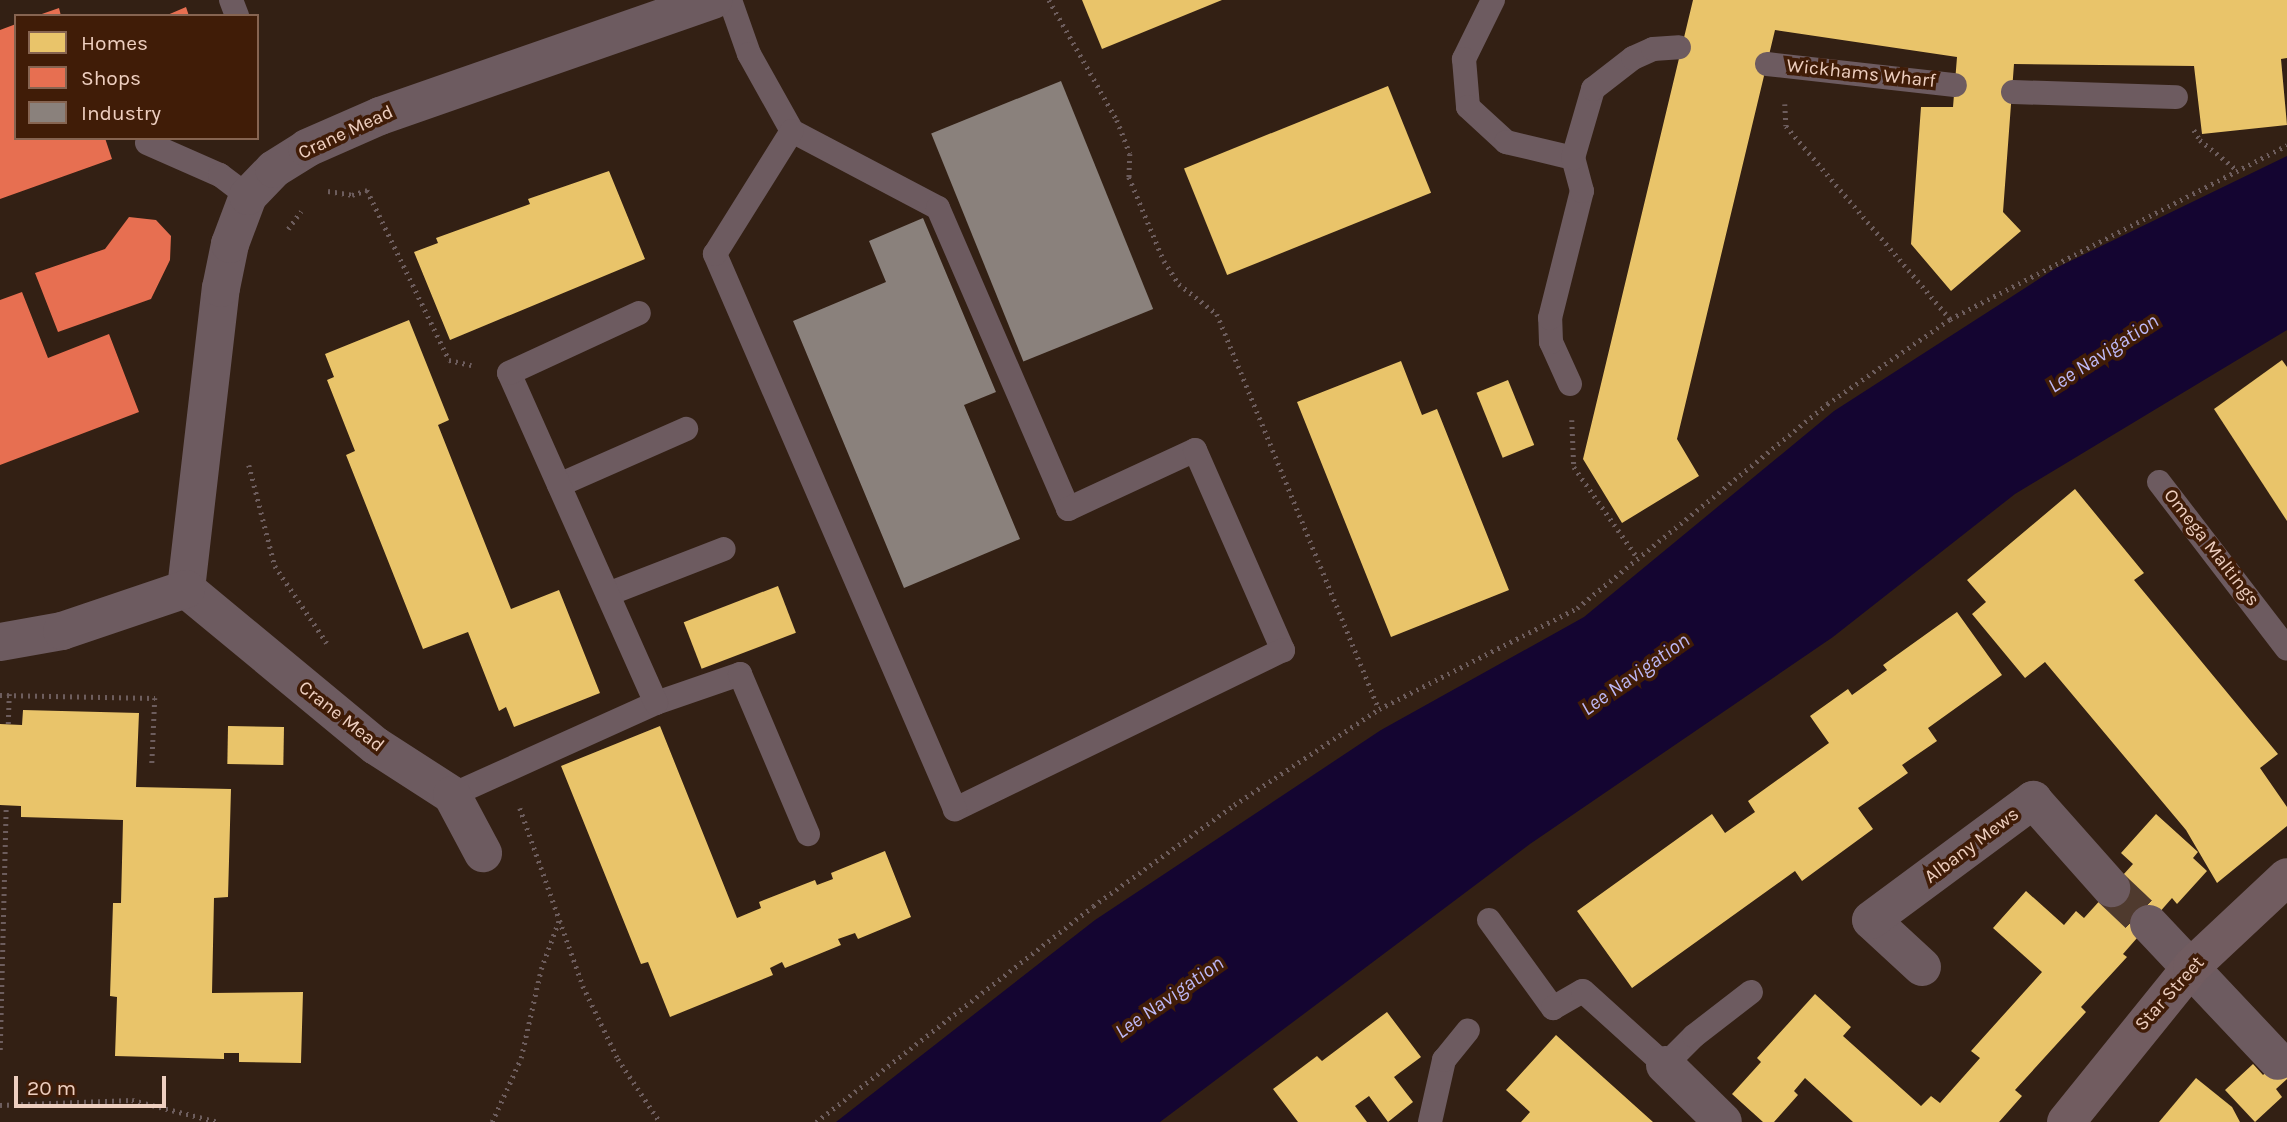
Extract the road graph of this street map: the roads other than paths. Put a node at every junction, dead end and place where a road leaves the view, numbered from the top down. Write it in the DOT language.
graph roads {
  1 [pos="713,0"];
  2 [pos="730,0"];
  3 [pos="1493,0"];
  4 [pos="1679,47"];
  5 [pos="1775,65"];
  6 [pos="1955,85"];
  7 [pos="2013,92"];
  8 [pos="2176,97"];
  9 [pos="792,131"];
  10 [pos="147,143"];
  11 [pos="1573,159"];
  12 [pos="248,196"];
  13 [pos="639,313"];
  14 [pos="1570,384"];
  15 [pos="686,429"];
  16 [pos="2159,482"];
  17 [pos="559,485"];
  18 [pos="724,549"];
  19 [pos="186,589"];
  20 [pos="608,594"];
  21 [pos="0,642"];
  22 [pos="2287,649"];
  23 [pos="656,703"];
  24 [pos="452,795"];
  25 [pos="808,834"];
  26 [pos="483,853"];
  27 [pos="2287,877"];
  28 [pos="2111,888"];
  29 [pos="1489,920"];
  30 [pos="2149,924"];
  31 [pos="2192,966"];
  32 [pos="1922,967"];
  33 [pos="1751,992"];
  34 [pos="1468,1030"];
  35 [pos="2278,1061"];
  36 [pos="1665,1065"];
  37 [pos="1430,1122"];
  38 [pos="1723,1122"];
  39 [pos="2066,1122"];
  1 -- 12 [label="street, Crane Mead"];
  2 -- 9 [label="lane"];
  3 -- 11 [label="lane"];
  4 -- 11 [label="lane"];
  5 -- 6 [label="lane, Wickhams Wharf"];
  7 -- 8 [label="lane"];
  9 -- 9 [label="lane"];
  10 -- 12 [label="lane"];
  11 -- 14 [label="lane"];
  12 -- 19 [label="street, Crane Mead"];
  13 -- 17 [label="lane"];
  15 -- 17 [label="lane"];
  16 -- 22 [label="lane, Omega Maltings"];
  17 -- 20 [label="lane"];
  18 -- 20 [label="lane"];
  19 -- 21 [label="street"];
  19 -- 24 [label="street, Crane Mead"];
  20 -- 23 [label="lane"];
  23 -- 24 [label="lane"];
  23 -- 25 [label="lane"];
  24 -- 26 [label="street, Crane Mead"];
  27 -- 31 [label="main road, Star Street"];
  28 -- 32 [label="street, Albany Mews"];
  29 -- 36 [label="lane"];
  30 -- 31 [label="street"];
  31 -- 35 [label="street"];
  31 -- 39 [label="main road, Star Street"];
  33 -- 36 [label="lane"];
  34 -- 37 [label="lane"];
  36 -- 38 [label="street"];
}
